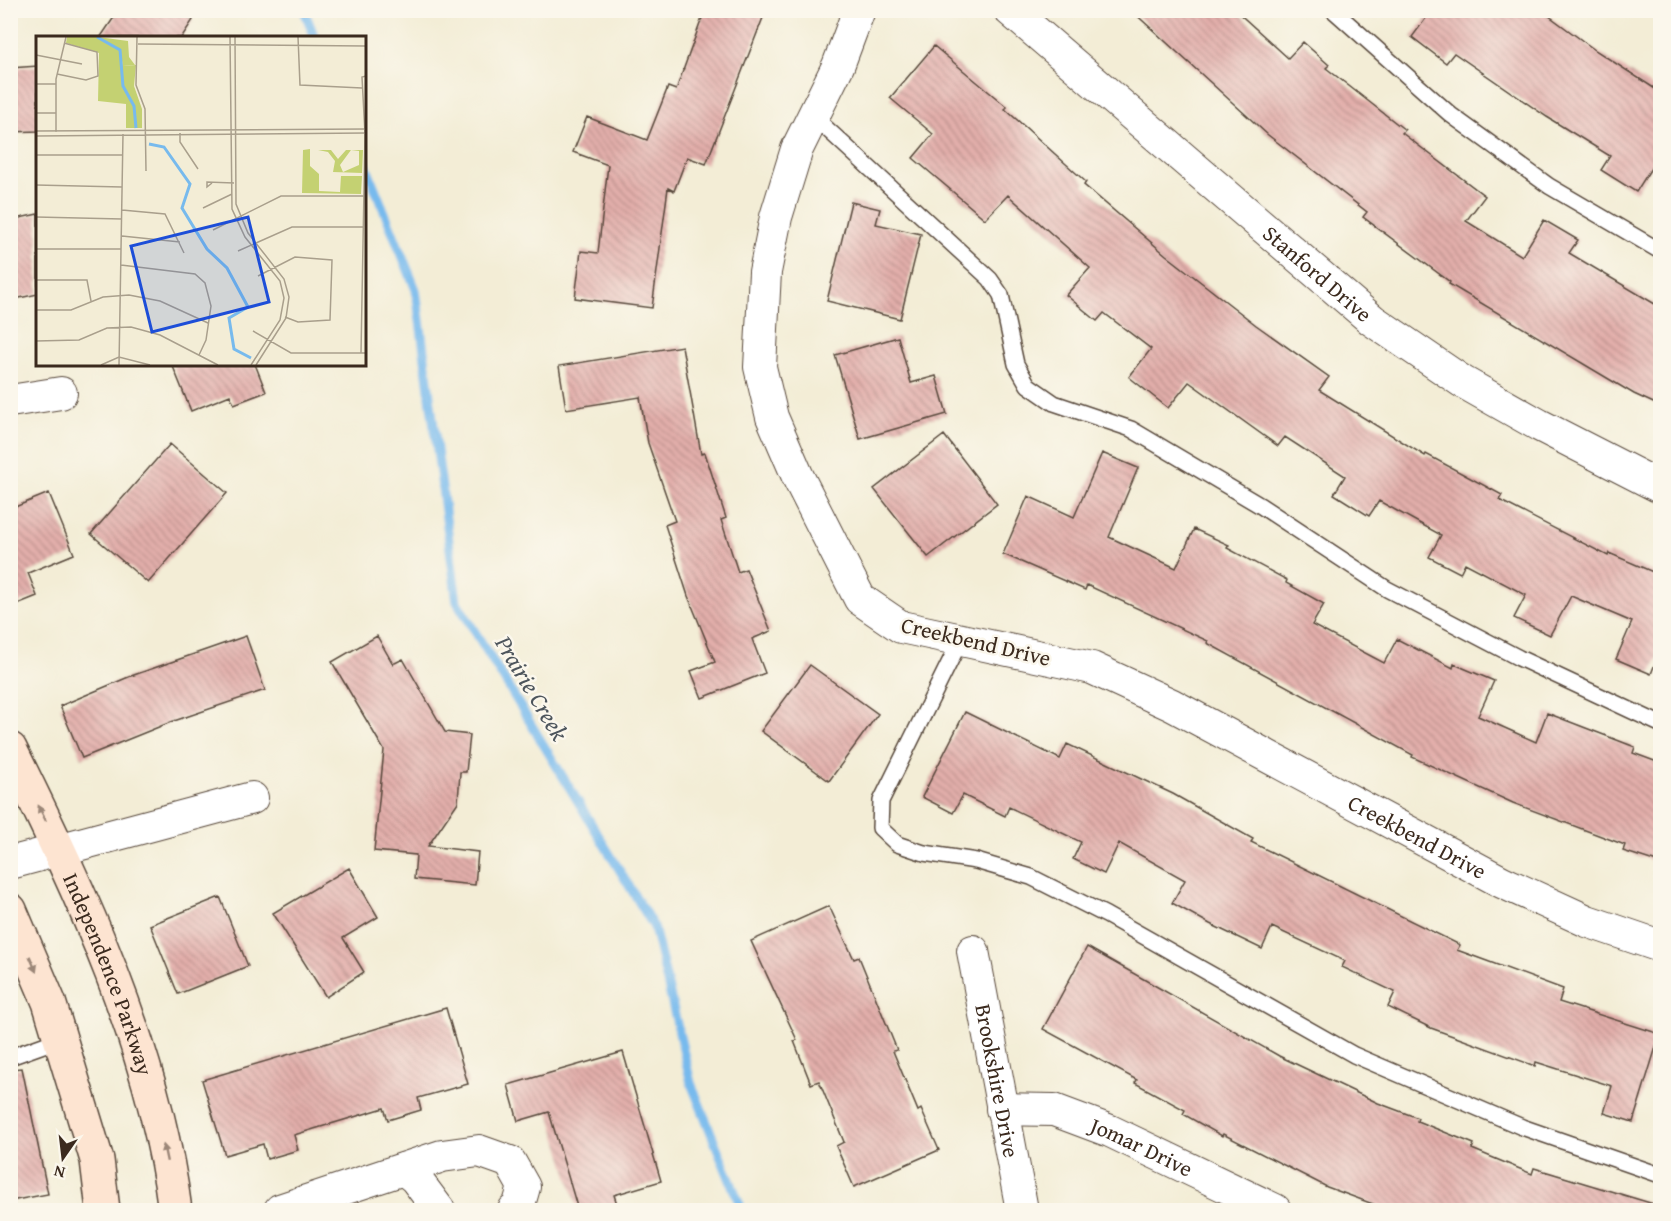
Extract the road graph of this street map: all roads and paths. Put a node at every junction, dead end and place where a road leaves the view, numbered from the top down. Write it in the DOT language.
graph roads {
  1 [pos="859,10"];
  2 [pos="1010,10"];
  3 [pos="1333,10"];
  4 [pos="813,116"];
  5 [pos="1660,250"];
  6 [pos="61,393"];
  7 [pos="10,401"];
  8 [pos="1660,487"];
  9 [pos="961,639"];
  10 [pos="1660,724"];
  11 [pos="10,748"];
  12 [pos="252,798"];
  13 [pos="60,850"];
  14 [pos="10,863"];
  15 [pos="10,910"];
  16 [pos="1660,946"];
  17 [pos="973,951"];
  18 [pos="60,1039"];
  19 [pos="10,1057"];
  20 [pos="1002,1109"];
  21 [pos="404,1169"];
  22 [pos="1660,1175"];
  23 [pos="103,1210"];
  24 [pos="175,1210"];
  25 [pos="280,1210"];
  26 [pos="439,1210"];
  27 [pos="514,1210"];
  28 [pos="1022,1210"];
  29 [pos="1275,1210"];
  1 -- 4 [label="street, Creekbend Drive"];
  2 -- 8 [label="street, Stanford Drive"];
  3 -- 5 [label="lane"];
  4 -- 9 [label="street, Creekbend Drive"];
  4 -- 10 [label="lane"];
  6 -- 7 [label="street"];
  9 -- 16 [label="street, Creekbend Drive"];
  9 -- 22 [label="lane"];
  13 -- 11 [label="main road, Independence Parkway, one-way"];
  12 -- 13 [label="street"];
  13 -- 14 [label="street"];
  24 -- 13 [label="main road, Independence Parkway, one-way"];
  15 -- 18 [label="main road, one-way"];
  17 -- 20 [label="street, Brookshire Drive"];
  18 -- 19 [label="lane"];
  18 -- 23 [label="main road"];
  20 -- 28 [label="street, Brookshire Drive"];
  20 -- 29 [label="street, Jomar Drive"];
  21 -- 25 [label="street"];
  21 -- 26 [label="street"];
  21 -- 27 [label="street"];
}
